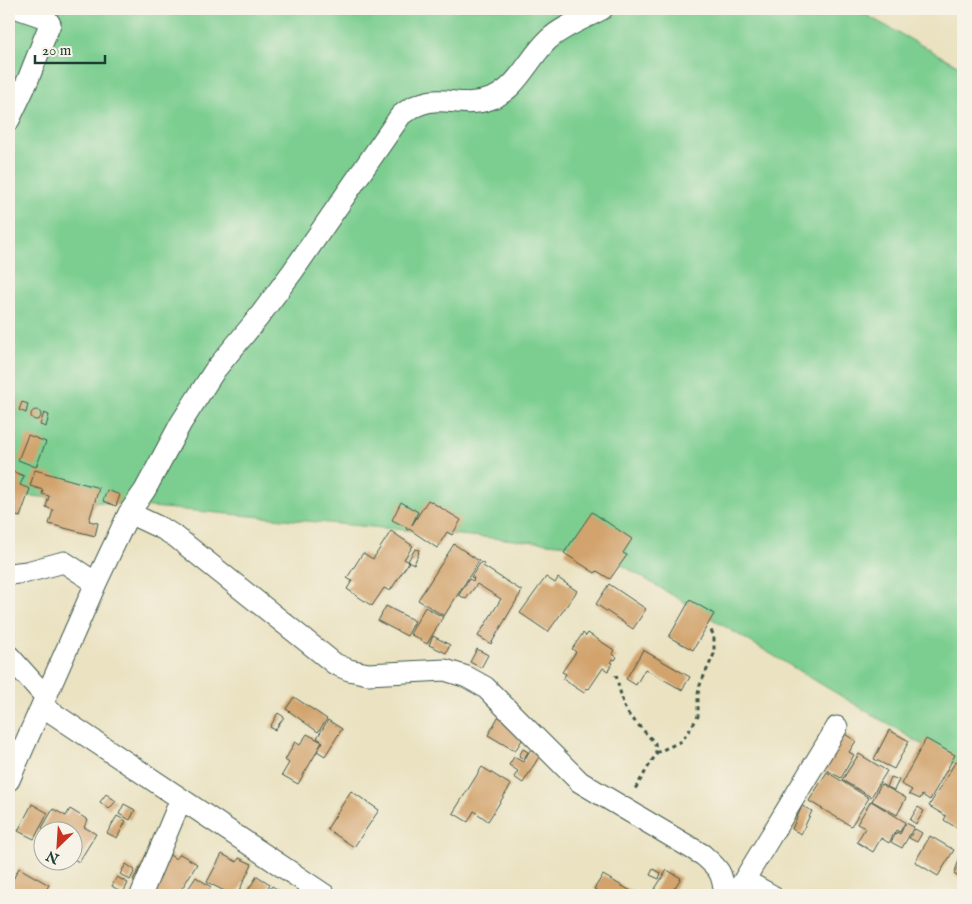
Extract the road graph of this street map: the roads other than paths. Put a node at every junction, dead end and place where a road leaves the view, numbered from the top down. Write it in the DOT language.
graph roads {
  1 [pos="20,9"];
  2 [pos="602,9"];
  3 [pos="9,120"];
  4 [pos="129,513"];
  5 [pos="9,574"];
  6 [pos="96,583"];
  7 [pos="9,656"];
  8 [pos="44,701"];
  9 [pos="837,727"];
  10 [pos="9,780"];
  11 [pos="181,799"];
  12 [pos="740,888"];
  13 [pos="141,895"];
  14 [pos="325,895"];
  15 [pos="725,895"];
  16 [pos="771,895"];
  1 -- 3 [label="street"];
  2 -- 4 [label="street"];
  4 -- 6 [label="street"];
  4 -- 15 [label="street"];
  5 -- 6 [label="street"];
  6 -- 8 [label="street"];
  7 -- 8 [label="street"];
  8 -- 10 [label="street"];
  8 -- 11 [label="street"];
  9 -- 12 [label="street"];
  11 -- 13 [label="street"];
  11 -- 14 [label="street"];
  12 -- 16 [label="street"];
}
